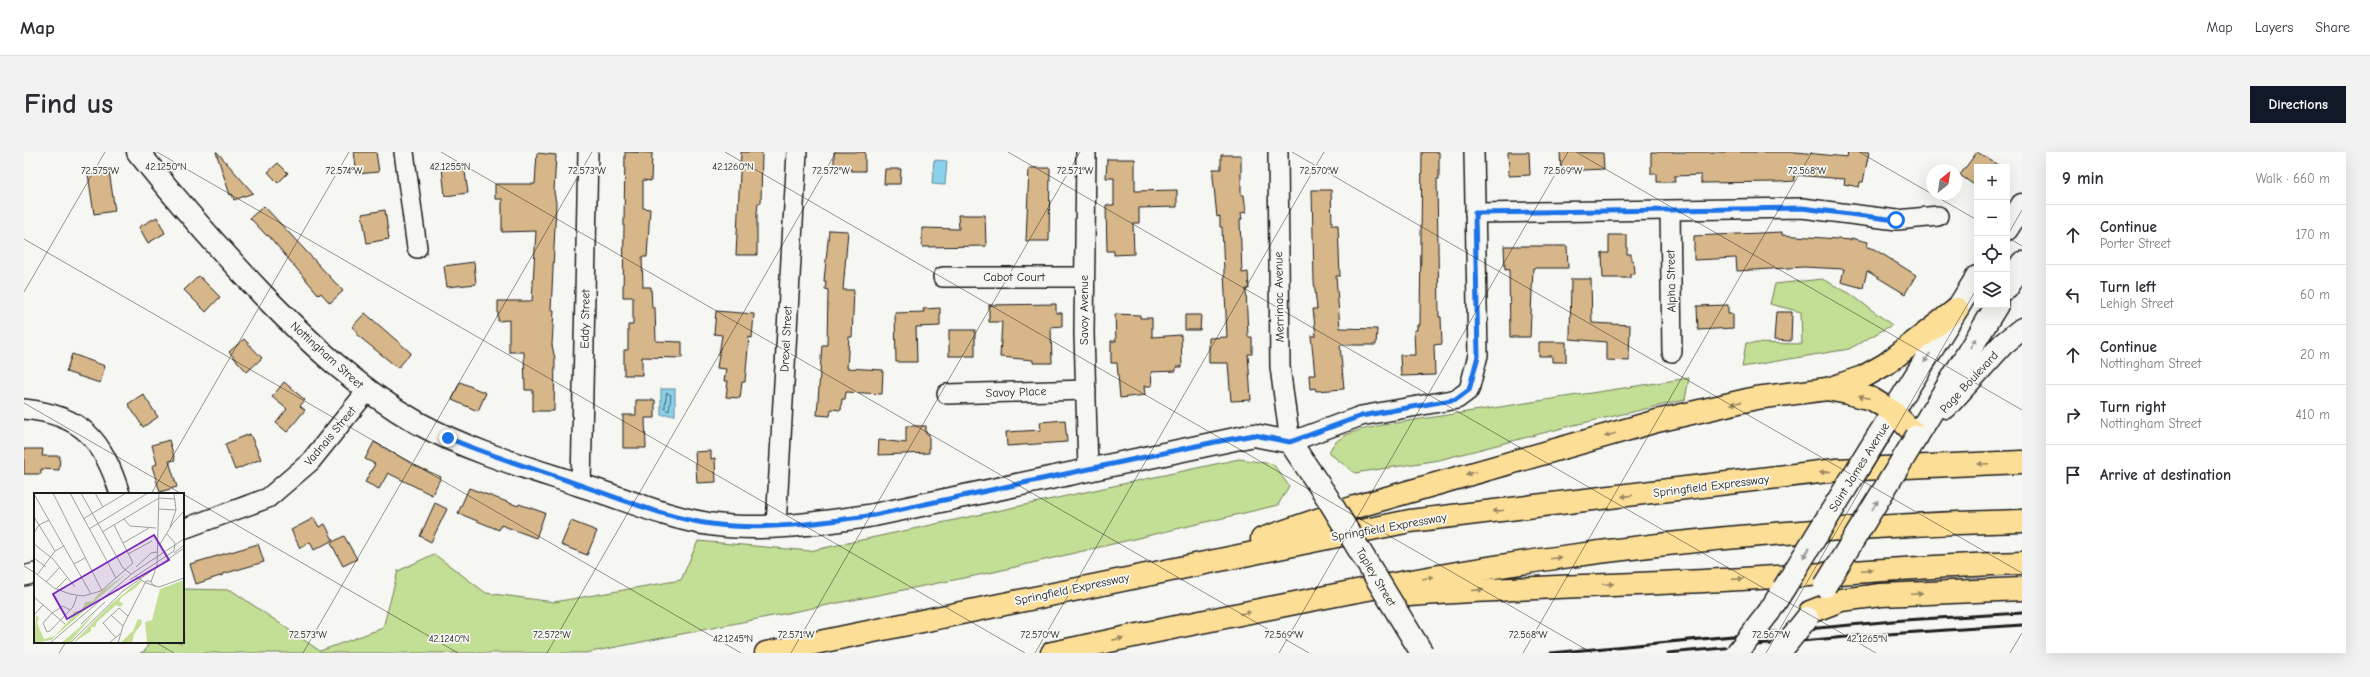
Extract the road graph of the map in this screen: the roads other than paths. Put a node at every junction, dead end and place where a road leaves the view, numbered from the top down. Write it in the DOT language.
graph roads {
  1 [pos="138,152"];
  2 [pos="404,152"];
  3 [pos="588,152"];
  4 [pos="797,152"];
  5 [pos="1086,152"];
  6 [pos="1278,152"];
  7 [pos="1474,152"];
  8 [pos="2022,205"];
  9 [pos="1670,211"];
  10 [pos="1475,213"];
  11 [pos="1938,216"];
  12 [pos="2010,224"];
  13 [pos="417,248"];
  14 [pos="944,277"];
  15 [pos="1084,277"];
  16 [pos="1974,282"];
  17 [pos="1974,300"];
  18 [pos="1994,308"];
  19 [pos="1957,309"];
  20 [pos="2022,329"];
  21 [pos="1672,352"];
  22 [pos="1827,389"];
  23 [pos="1086,390"];
  24 [pos="367,391"];
  25 [pos="947,394"];
  26 [pos="24,409"];
  27 [pos="1893,412"];
  28 [pos="1917,436"];
  29 [pos="1290,442"];
  30 [pos="2022,462"];
  31 [pos="1088,469"];
  32 [pos="581,485"];
  33 [pos="120,493"];
  34 [pos="2022,521"];
  35 [pos="776,526"];
  36 [pos="184,529"];
  37 [pos="2022,563"];
  38 [pos="1183,566"];
  39 [pos="34,573"];
  40 [pos="24,576"];
  41 [pos="2022,589"];
  42 [pos="1285,606"];
  43 [pos="1808,615"];
  44 [pos="766,653"];
  45 [pos="1052,653"];
  46 [pos="1422,653"];
  47 [pos="1737,653"];
  48 [pos="1779,653"];
  1 -- 24 [label="street, Nottingham Street"];
  2 -- 13 [label="street"];
  3 -- 32 [label="street, Eddy Street"];
  4 -- 35 [label="street, Drexel Street"];
  5 -- 15 [label="street, Savoy Avenue"];
  6 -- 29 [label="street, Merrimac Avenue"];
  7 -- 10 [label="street"];
  8 -- 12 [label="street"];
  9 -- 10 [label="street"];
  9 -- 11 [label="street"];
  9 -- 21 [label="street, Alpha Street"];
  10 -- 29 [label="street"];
  14 -- 15 [label="street, Cabot Court"];
  15 -- 23 [label="street, Savoy Avenue"];
  16 -- 19 [label="street, Saint James Avenue"];
  17 -- 19 [label="street"];
  28 -- 18 [label="street, one-way"];
  19 -- 22 [label="highway"];
  19 -- 27 [label="street, Saint James Avenue, one-way"];
  20 -- 28 [label="street, Page Boulevard"];
  27 -- 22 [label="highway, one-way"];
  22 -- 38 [label="highway, one-way"];
  23 -- 25 [label="street, Savoy Place"];
  23 -- 31 [label="street, Savoy Avenue"];
  24 -- 32 [label="street, Nottingham Street"];
  24 -- 36 [label="street, Vadnais Street"];
  26 -- 33 [label="street"];
  27 -- 28 [label="highway"];
  27 -- 47 [label="street, Saint James Avenue, one-way, bridge"];
  43 -- 28 [label="street, one-way, bridge"];
  29 -- 31 [label="street, Nottingham Street"];
  29 -- 46 [label="street, Tapley Street, bridge"];
  30 -- 38 [label="highway, Springfield Expressway, one-way"];
  31 -- 35 [label="street, Nottingham Street"];
  32 -- 35 [label="street, Nottingham Street"];
  42 -- 34 [label="highway, one-way"];
  42 -- 37 [label="highway, one-way"];
  38 -- 44 [label="highway, Springfield Expressway"];
  39 -- 40 [label="street"];
  43 -- 41 [label="highway, one-way"];
  45 -- 42 [label="highway, one-way"];
  43 -- 48 [label="street, bridge"];
}
